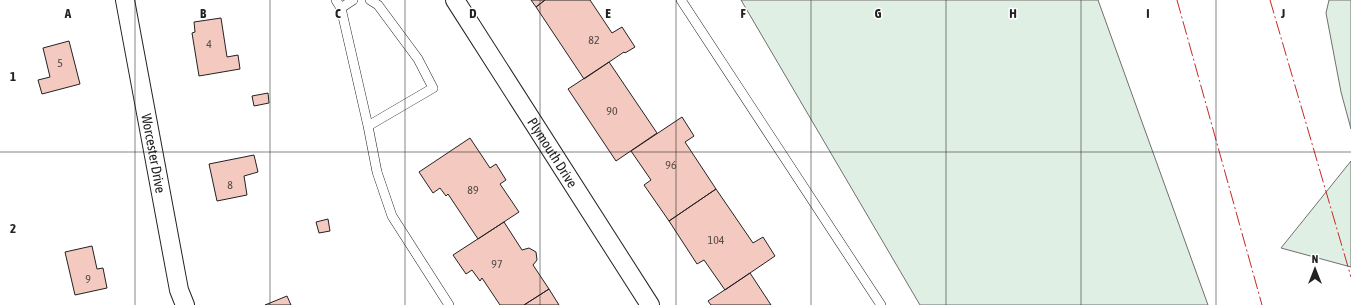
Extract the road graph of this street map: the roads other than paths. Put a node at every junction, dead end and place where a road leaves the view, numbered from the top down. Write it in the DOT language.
graph roads {
  1 [pos="125,0"];
  2 [pos="336,0"];
  3 [pos="353,0"];
  4 [pos="370,0"];
  5 [pos="455,0"];
  6 [pos="681,0"];
  7 [pos="341,8"];
  8 [pos="368,126"];
  9 [pos="186,305"];
  10 [pos="449,305"];
  11 [pos="650,305"];
  12 [pos="880,305"];
  1 -- 9 [label="street, Worcester Drive"];
  2 -- 7 [label="lane"];
  3 -- 7 [label="lane"];
  4 -- 8 [label="lane"];
  5 -- 11 [label="street, Plymouth Drive"];
  6 -- 12 [label="lane"];
  7 -- 8 [label="lane"];
  8 -- 10 [label="lane"];
}
